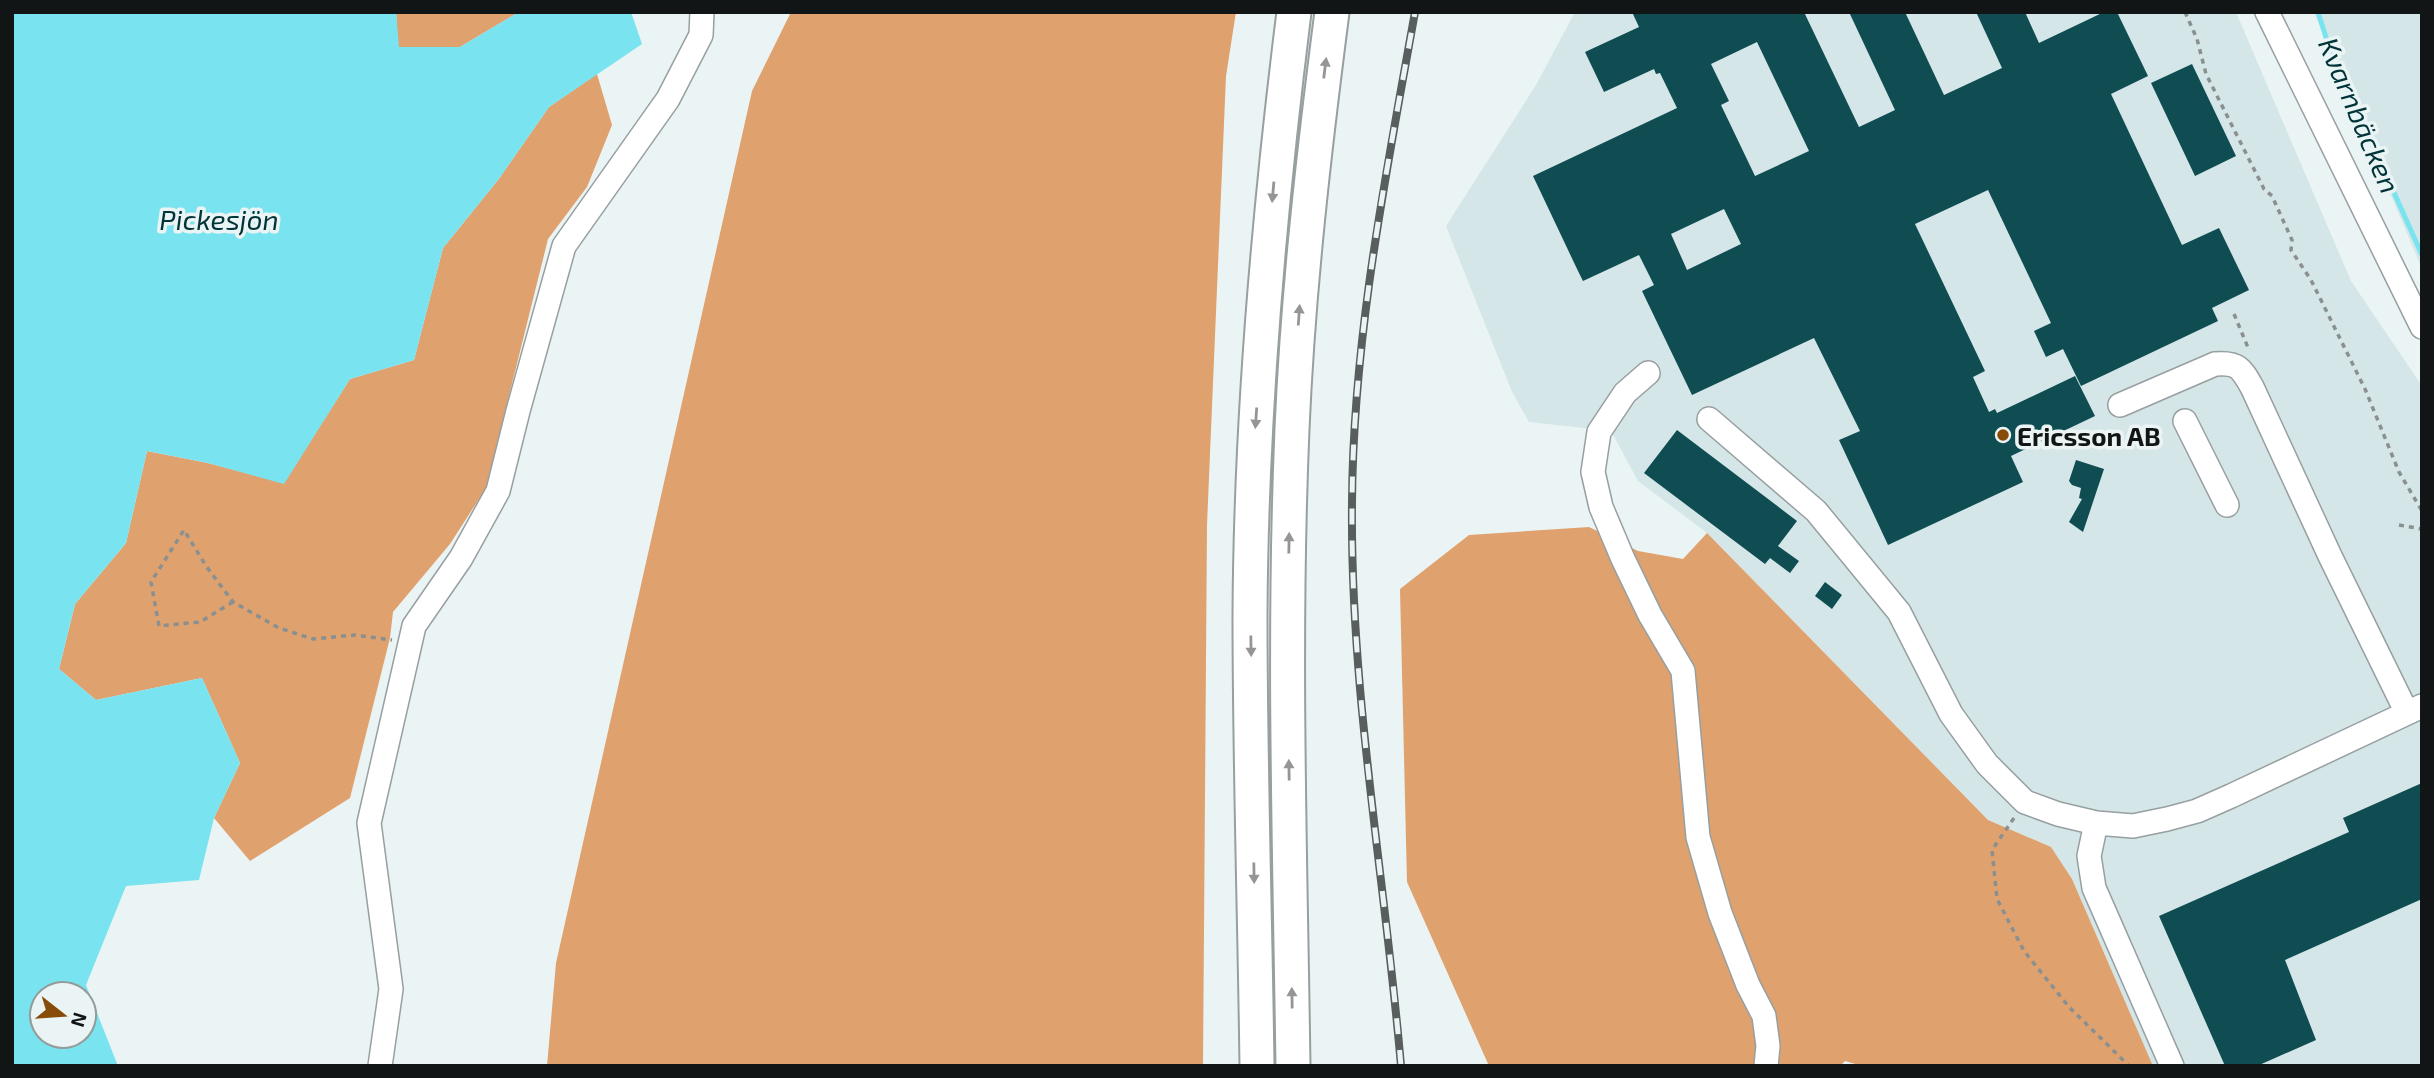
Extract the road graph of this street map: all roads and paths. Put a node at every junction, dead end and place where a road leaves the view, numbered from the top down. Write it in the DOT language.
graph roads {
  1 [pos="702,12"];
  2 [pos="1294,12"];
  3 [pos="1332,12"];
  4 [pos="2185,12"];
  5 [pos="2267,12"];
  6 [pos="2422,327"];
  7 [pos="1648,373"];
  8 [pos="2120,405"];
  9 [pos="1709,419"];
  10 [pos="2185,421"];
  11 [pos="2227,505"];
  12 [pos="2422,511"];
  13 [pos="2399,525"];
  14 [pos="2422,529"];
  15 [pos="233,602"];
  16 [pos="411,638"];
  17 [pos="2414,710"];
  18 [pos="2025,802"];
  19 [pos="2096,823"];
  20 [pos="380,1066"];
  21 [pos="1258,1066"];
  22 [pos="1293,1066"];
  23 [pos="1766,1066"];
  24 [pos="2129,1066"];
  25 [pos="2172,1066"];
  1 -- 16 [label="street"];
  2 -- 21 [label="highway, one-way"];
  22 -- 3 [label="highway, one-way"];
  4 -- 12 [label="path"];
  5 -- 6 [label="street"];
  7 -- 23 [label="street"];
  8 -- 17 [label="street"];
  9 -- 18 [label="street"];
  10 -- 11 [label="street"];
  13 -- 14 [label="path"];
  15 -- 15 [label="path"];
  15 -- 16 [label="path"];
  16 -- 20 [label="street"];
  17 -- 19 [label="street"];
  18 -- 19 [label="street"];
  18 -- 24 [label="path"];
  19 -- 25 [label="street"];
}
